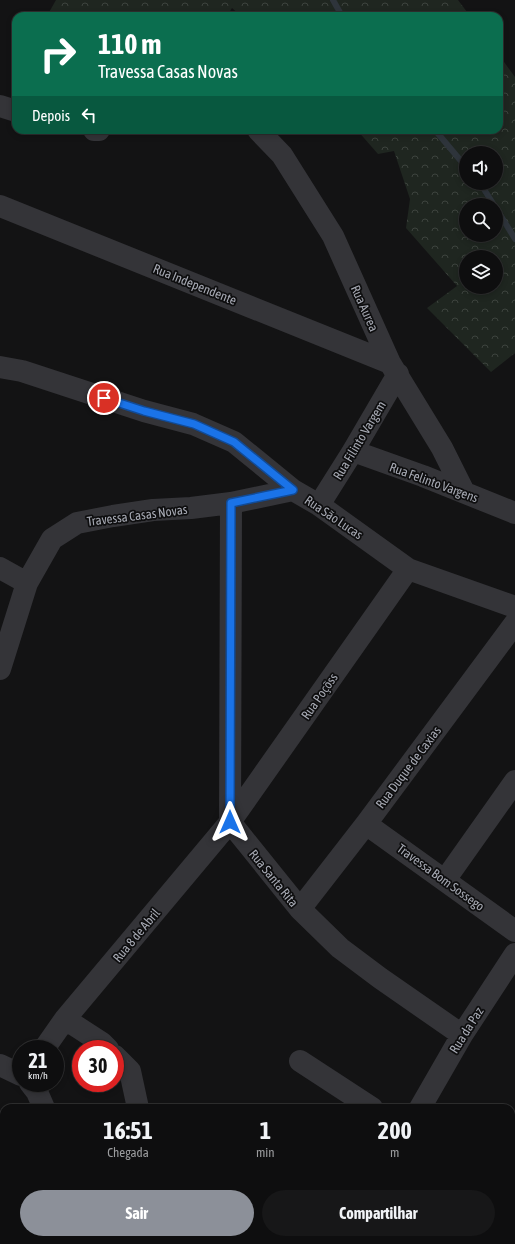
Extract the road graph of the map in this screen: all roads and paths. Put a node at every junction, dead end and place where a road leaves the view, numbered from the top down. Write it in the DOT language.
graph roads {
  1 [pos="0,106"];
  2 [pos="12,110"];
  3 [pos="262,134"];
  4 [pos="0,206"];
  5 [pos="0,367"];
  6 [pos="394,369"];
  7 [pos="353,451"];
  8 [pos="293,490"];
  9 [pos="464,492"];
  10 [pos="231,503"];
  11 [pos="319,505"];
  12 [pos="515,512"];
  13 [pos="0,568"];
  14 [pos="408,569"];
  15 [pos="26,583"];
  16 [pos="515,607"];
  17 [pos="515,623"];
  18 [pos="0,669"];
  19 [pos="515,781"];
  20 [pos="230,822"];
  21 [pos="366,824"];
  22 [pos="445,880"];
  23 [pos="300,909"];
  24 [pos="515,931"];
  25 [pos="515,954"];
  26 [pos="65,1020"];
  27 [pos="462,1035"];
  28 [pos="51,1040"];
  29 [pos="97,1040"];
  30 [pos="300,1061"];
  31 [pos="0,1065"];
  32 [pos="124,1065"];
  33 [pos="12,1071"];
  34 [pos="37,1092"];
  35 [pos="42,1104"];
  36 [pos="137,1104"];
  37 [pos="366,1104"];
  38 [pos="422,1104"];
  1 -- 2 [label="street"];
  3 -- 6 [label="street, Rua Aurea"];
  4 -- 6 [label="street, Rua Independente"];
  5 -- 8 [label="street, Rua São Lucas"];
  6 -- 7 [label="street, Rua Filinto Vargem"];
  6 -- 9 [label="street, Rua Aurea"];
  7 -- 9 [label="street, Rua Felinto Vargens"];
  7 -- 11 [label="street, Rua Filinto Vargem"];
  8 -- 10 [label="street, Travessa Casas Novas"];
  8 -- 11 [label="street, Rua São Lucas"];
  9 -- 12 [label="street, Rua Felinto Vargens"];
  10 -- 15 [label="street, Travessa Casas Novas"];
  10 -- 20 [label="street"];
  11 -- 14 [label="street, Rua São Lucas"];
  13 -- 15 [label="street"];
  14 -- 16 [label="street, Rua São Lucas"];
  14 -- 20 [label="street, Rua Poçõss"];
  15 -- 18 [label="street, Travessa Casas Novas"];
  17 -- 21 [label="street, Rua Duque de Caxias"];
  19 -- 22 [label="street"];
  20 -- 23 [label="street, Rua Santa Rita"];
  20 -- 26 [label="street, Rua 8 de Abril"];
  21 -- 22 [label="street, Travessa Bom Sossego"];
  21 -- 23 [label="street, Rua Duque de Caxias"];
  22 -- 24 [label="street, Travessa Bom Sossego"];
  23 -- 27 [label="street, Rua Santa Rita"];
  25 -- 27 [label="street, Rua da Paz"];
  26 -- 28 [label="street, Rua 8 de Abril"];
  26 -- 29 [label="street"];
  27 -- 38 [label="street, Rua da Paz"];
  30 -- 37 [label="street"];
  31 -- 33 [label="street"];
  32 -- 36 [label="street"];
  34 -- 35 [label="street"];
}
